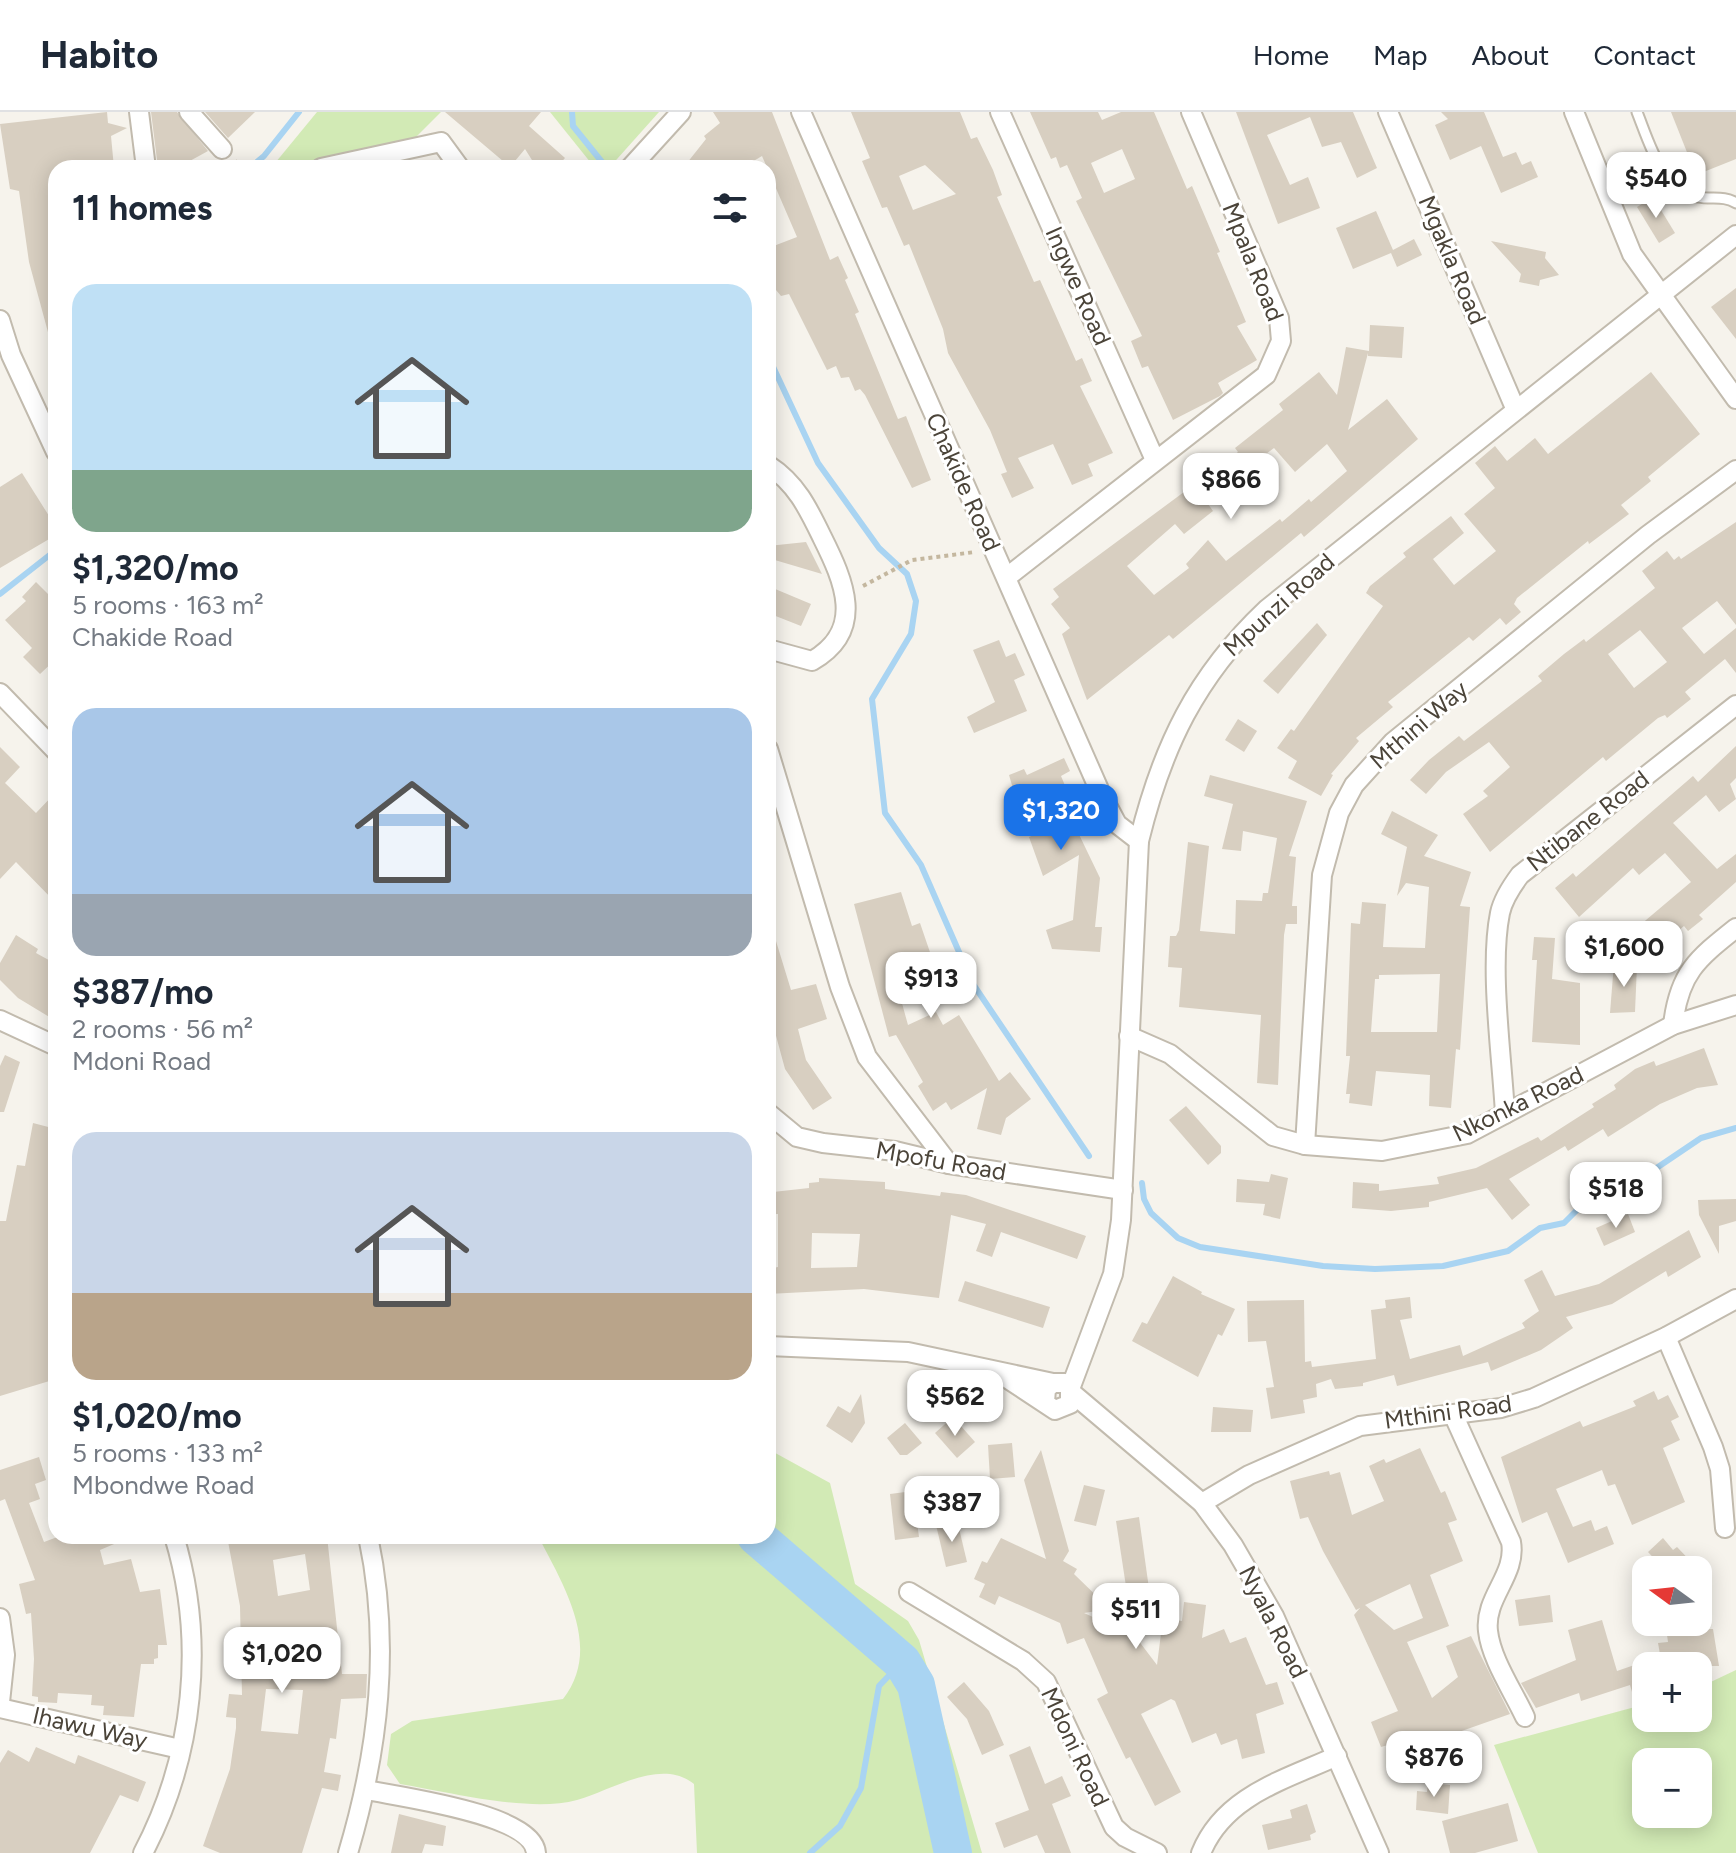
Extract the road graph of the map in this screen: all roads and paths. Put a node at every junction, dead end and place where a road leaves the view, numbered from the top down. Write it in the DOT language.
graph roads {
  1 [pos="139,112"];
  2 [pos="189,112"];
  3 [pos="681,112"];
  4 [pos="801,112"];
  5 [pos="1000,112"];
  6 [pos="1191,112"];
  7 [pos="1388,112"];
  8 [pos="1574,112"];
  9 [pos="1637,112"];
  10 [pos="222,149"];
  11 [pos="145,160"];
  12 [pos="358,160"];
  13 [pos="454,160"];
  14 [pos="637,160"];
  15 [pos="1736,203"];
  16 [pos="1736,235"];
  17 [pos="1661,296"];
  18 [pos="0,320"];
  19 [pos="1736,399"];
  20 [pos="1515,408"];
  21 [pos="48,435"];
  22 [pos="1155,460"];
  23 [pos="1736,470"];
  24 [pos="776,471"];
  25 [pos="993,550"];
  26 [pos="1007,577"];
  27 [pos="868,583"];
  28 [pos="776,651"];
  29 [pos="0,693"];
  30 [pos="1736,705"];
  31 [pos="48,743"];
  32 [pos="776,775"];
  33 [pos="1139,841"];
  34 [pos="1736,928"];
  35 [pos="1736,1005"];
  36 [pos="0,1020"];
  37 [pos="1673,1025"];
  38 [pos="1129,1036"];
  39 [pos="48,1042"];
  40 [pos="1505,1114"];
  41 [pos="776,1120"];
  42 [pos="1305,1145"];
  43 [pos="949,1164"];
  44 [pos="1123,1190"];
  45 [pos="1736,1299"];
  46 [pos="1666,1337"];
  47 [pos="776,1346"];
  48 [pos="996,1371"];
  49 [pos="1063,1391"];
  50 [pos="1045,1402"];
  51 [pos="1453,1414"];
  52 [pos="1202,1503"];
  53 [pos="1725,1528"];
  54 [pos="176,1544"];
  55 [pos="369,1544"];
  56 [pos="909,1592"];
  57 [pos="0,1618"];
  58 [pos="0,1702"];
  59 [pos="0,1708"];
  60 [pos="1525,1717"];
  61 [pos="180,1749"];
  62 [pos="1337,1756"];
  63 [pos="367,1790"];
  64 [pos="143,1853"];
  65 [pos="348,1853"];
  66 [pos="536,1853"];
  67 [pos="1157,1853"];
  68 [pos="1201,1853"];
  69 [pos="1379,1853"];
  1 -- 11 [label="street"];
  2 -- 10 [label="street"];
  3 -- 14 [label="street"];
  4 -- 25 [label="street, Chakide Road"];
  5 -- 22 [label="street, Ingwe Road"];
  6 -- 22 [label="street, Mpala Road"];
  7 -- 20 [label="street, Mgakla Road"];
  8 -- 17 [label="street"];
  9 -- 15 [label="lane"];
  12 -- 13 [label="street"];
  16 -- 17 [label="street, Mpunzi Road"];
  17 -- 19 [label="street"];
  17 -- 20 [label="street, Mpunzi Road"];
  18 -- 21 [label="street"];
  20 -- 33 [label="street, Mpunzi Road"];
  22 -- 26 [label="street, Mpala Road"];
  23 -- 42 [label="street, Mthini Way"];
  24 -- 28 [label="street"];
  25 -- 26 [label="street, Chakide Road"];
  25 -- 27 [label="path"];
  26 -- 33 [label="street, Chakide Road"];
  29 -- 31 [label="street"];
  30 -- 40 [label="street, Ntibane Road"];
  32 -- 43 [label="street"];
  33 -- 38 [label="street, Mpunzi Road"];
  34 -- 37 [label="street"];
  35 -- 37 [label="street, Nkonka Road"];
  36 -- 39 [label="street"];
  37 -- 40 [label="street, Nkonka Road"];
  38 -- 42 [label="street, Nkonka Road"];
  38 -- 44 [label="street, Mpunzi Road"];
  40 -- 42 [label="street, Nkonka Road"];
  41 -- 43 [label="street, Mpofu Road"];
  43 -- 44 [label="street, Mpofu Road"];
  44 -- 49 [label="street, Mpunzi Road"];
  45 -- 46 [label="street, Mthini Road"];
  46 -- 51 [label="street, Mthini Road"];
  46 -- 53 [label="street"];
  47 -- 48 [label="street, Nyala Road"];
  48 -- 49 [label="street, Nyala Road"];
  48 -- 50 [label="street, Nyala Road"];
  49 -- 50 [label="street, Mpunzi Road"];
  49 -- 52 [label="street, Nyala Road"];
  51 -- 52 [label="street, Mthini Road"];
  51 -- 60 [label="street"];
  52 -- 62 [label="street, Nyala Road"];
  54 -- 61 [label="street"];
  55 -- 63 [label="street"];
  56 -- 67 [label="street, Mdoni Road"];
  57 -- 58 [label="street"];
  59 -- 61 [label="street, Ihawu Way"];
  61 -- 64 [label="street"];
  62 -- 68 [label="street"];
  62 -- 69 [label="street, Nyala Road"];
  63 -- 65 [label="street"];
  63 -- 66 [label="street"];
}
